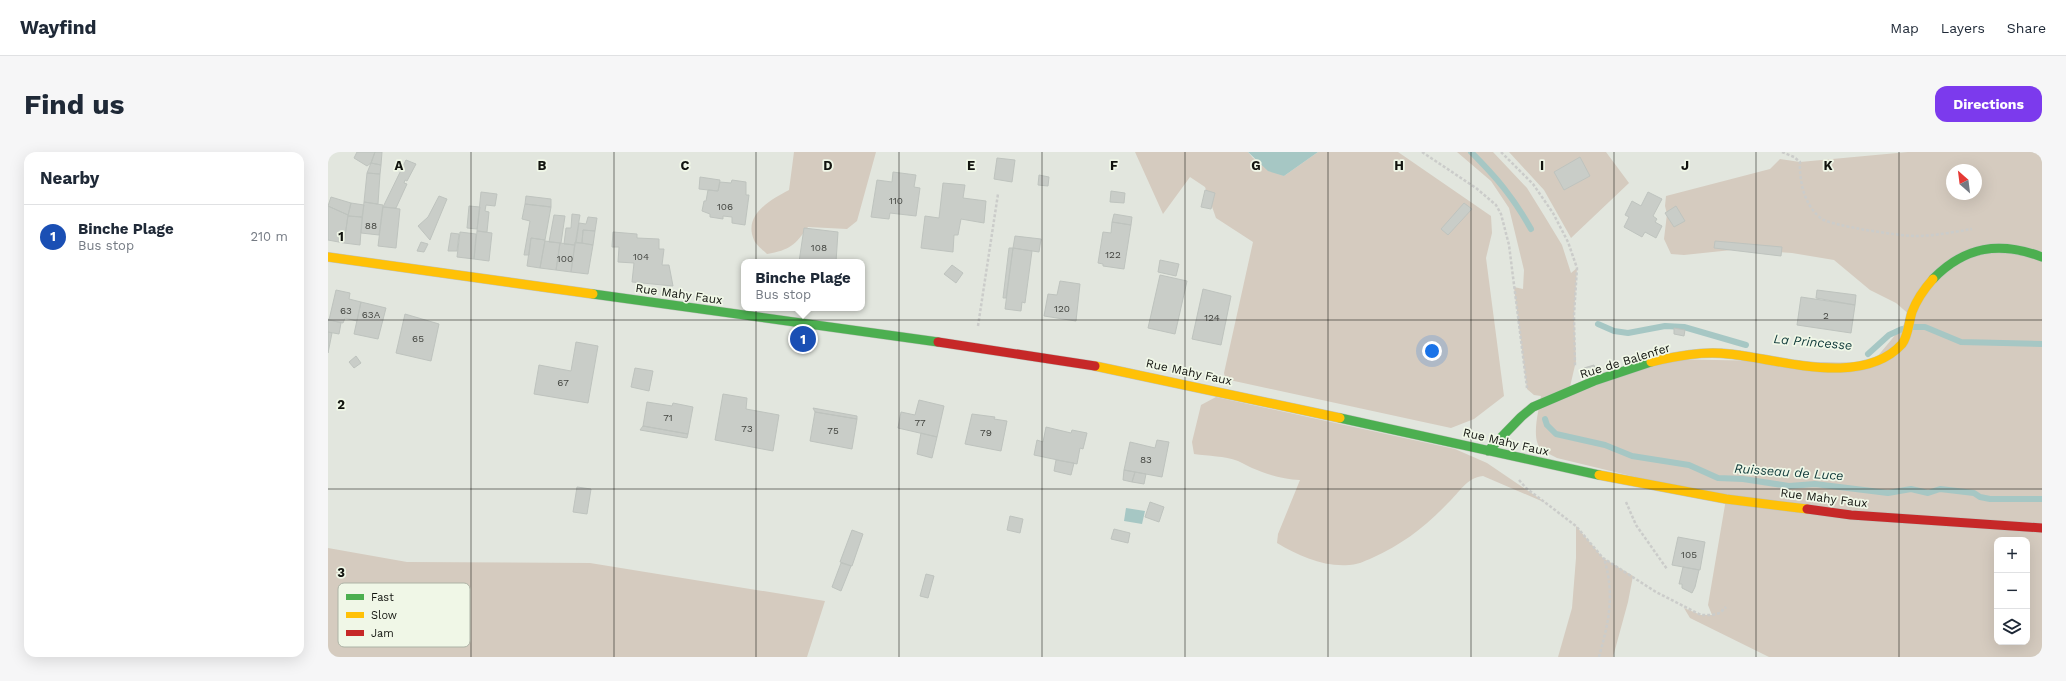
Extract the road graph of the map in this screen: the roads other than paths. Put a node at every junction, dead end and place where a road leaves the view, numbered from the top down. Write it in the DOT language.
graph roads {
  1 [pos="2042,257"];
  2 [pos="328,258"];
  3 [pos="1488,451"];
  4 [pos="2042,528"];
  1 -- 3 [label="street, Rue de Balenfer"];
  2 -- 3 [label="street, Rue Mahy Faux"];
  3 -- 4 [label="street, Rue Mahy Faux"];
}
